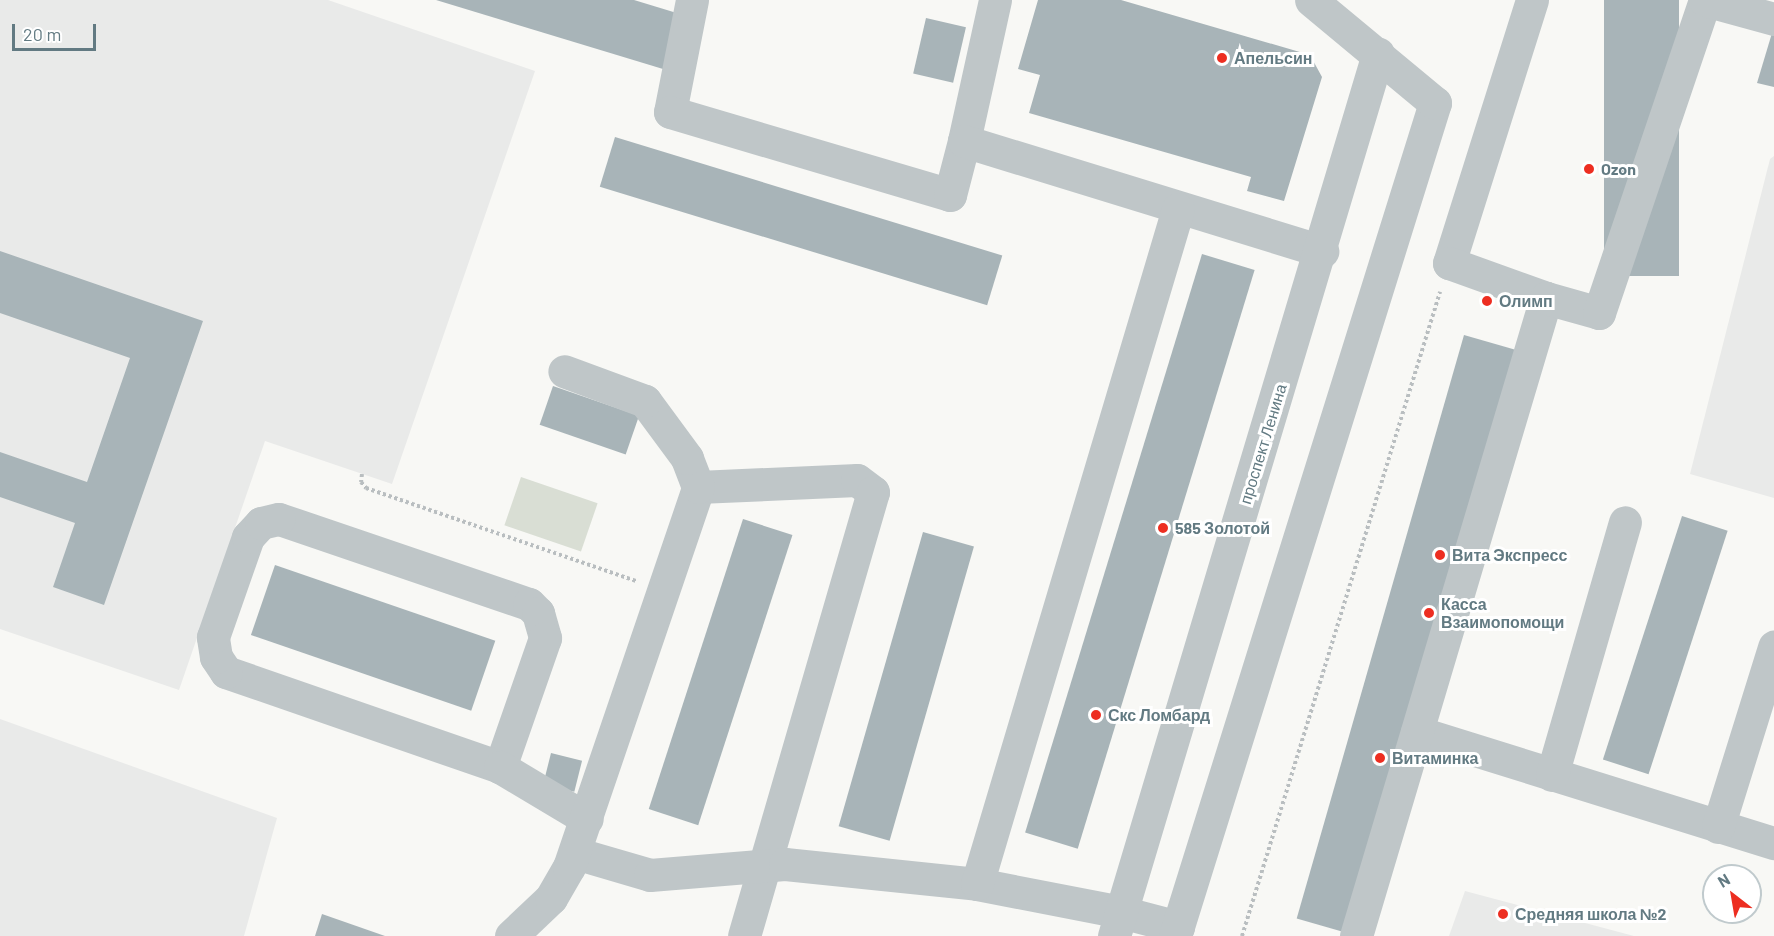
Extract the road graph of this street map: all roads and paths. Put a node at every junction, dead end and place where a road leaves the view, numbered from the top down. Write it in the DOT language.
graph roads {
  1 [pos="692,0"];
  2 [pos="995,0"];
  3 [pos="1311,0"];
  4 [pos="1532,0"];
  5 [pos="1774,19"];
  6 [pos="1378,54"];
  7 [pos="964,141"];
  8 [pos="1178,209"];
  9 [pos="1322,251"];
  10 [pos="1449,263"];
  11 [pos="1546,298"];
  12 [pos="564,371"];
  13 [pos="362,474"];
  14 [pos="698,487"];
  15 [pos="1625,522"];
  16 [pos="666,591"];
  17 [pos="1774,647"];
  18 [pos="1417,732"];
  19 [pos="500,768"];
  20 [pos="1552,776"];
  21 [pos="587,819"];
  22 [pos="1718,826"];
  23 [pos="1774,843"];
  24 [pos="575,853"];
  25 [pos="765,864"];
  26 [pos="976,884"];
  27 [pos="1117,924"];
  28 [pos="1176,932"];
  29 [pos="511,936"];
  30 [pos="744,936"];
  31 [pos="1242,936"];
  32 [pos="1356,936"];
  1 -- 7 [label="street"];
  2 -- 7 [label="street"];
  3 -- 6 [label="street"];
  4 -- 10 [label="street"];
  5 -- 11 [label="street"];
  6 -- 9 [label="street, проспект Ленина"];
  6 -- 28 [label="street"];
  7 -- 8 [label="street"];
  8 -- 9 [label="street"];
  8 -- 26 [label="street"];
  9 -- 27 [label="street, проспект Ленина"];
  10 -- 11 [label="street"];
  10 -- 31 [label="path"];
  11 -- 18 [label="street"];
  12 -- 14 [label="street"];
  13 -- 16 [label="path"];
  14 -- 16 [label="street"];
  14 -- 25 [label="street"];
  15 -- 20 [label="street"];
  16 -- 21 [label="street"];
  17 -- 22 [label="street"];
  18 -- 20 [label="street"];
  18 -- 32 [label="street"];
  19 -- 19 [label="street"];
  19 -- 21 [label="street"];
  20 -- 22 [label="street"];
  21 -- 24 [label="street"];
  22 -- 23 [label="street"];
  24 -- 25 [label="street"];
  24 -- 29 [label="street"];
  25 -- 26 [label="street"];
  25 -- 30 [label="street"];
  26 -- 27 [label="street"];
  27 -- 28 [label="street"];
}
